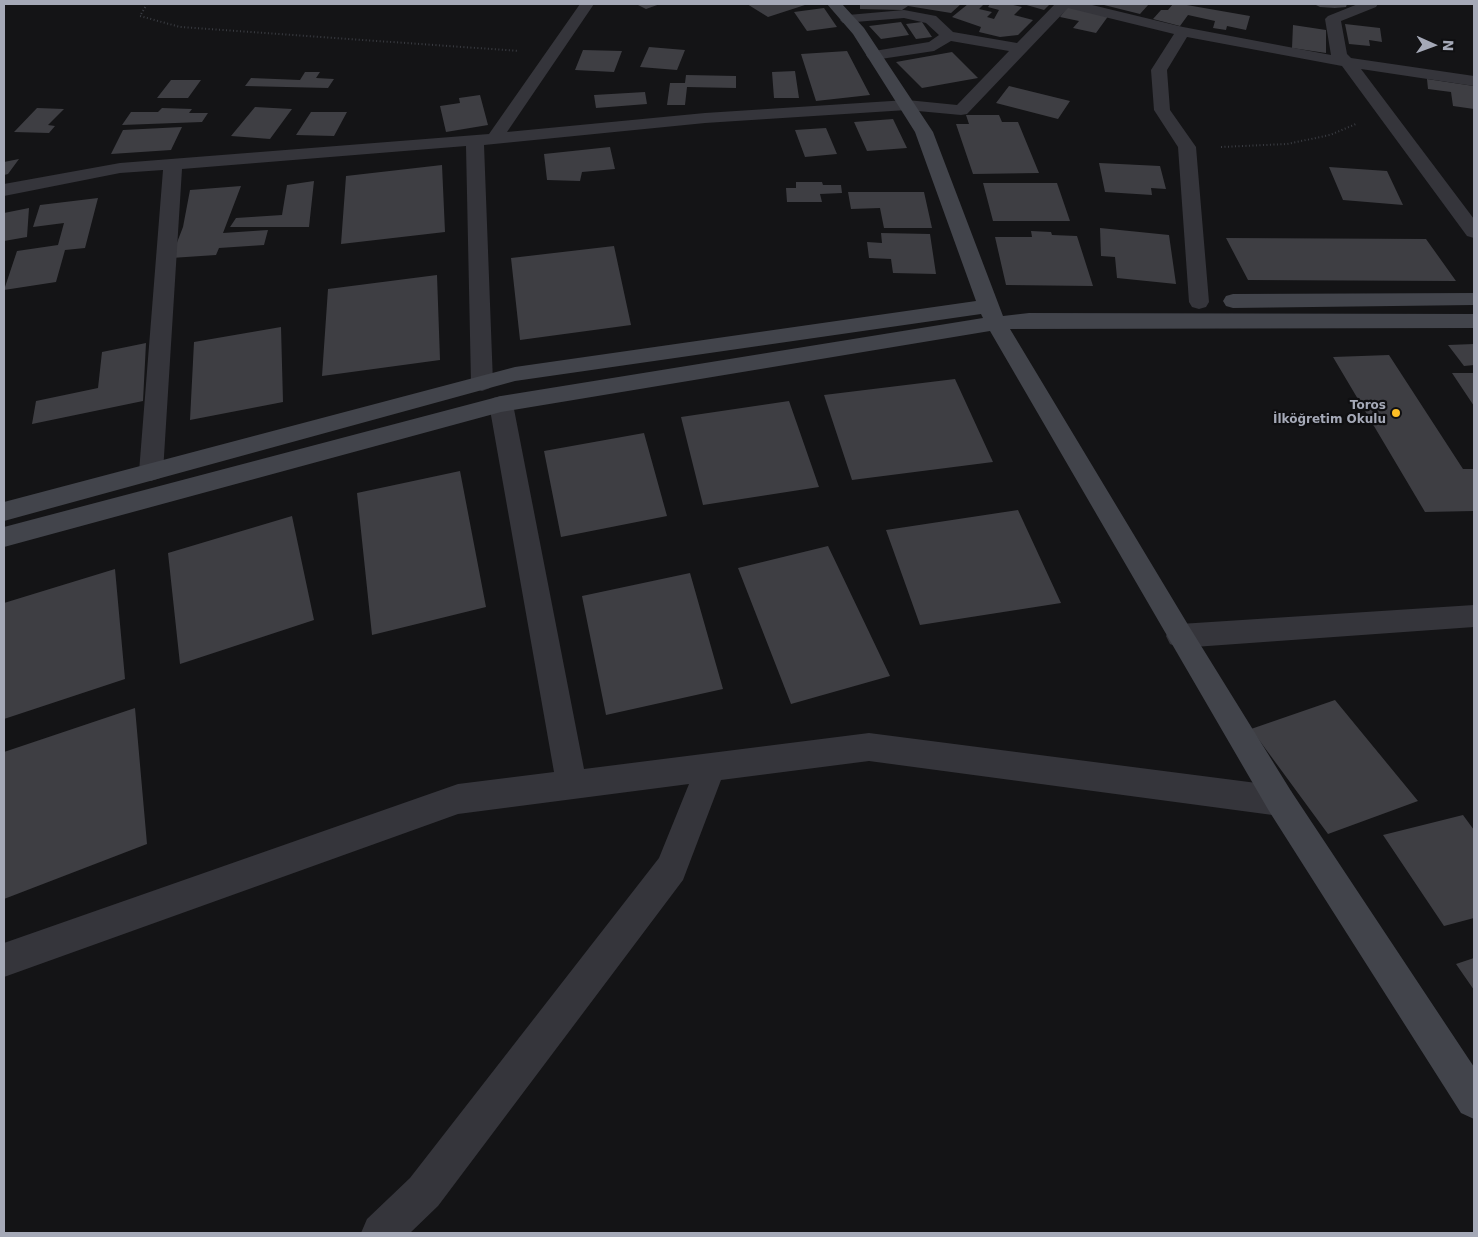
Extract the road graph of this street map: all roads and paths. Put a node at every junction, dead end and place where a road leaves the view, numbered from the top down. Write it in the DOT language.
graph roads {
  1 [pos="147,4"];
  2 [pos="588,4"];
  3 [pos="1063,4"];
  4 [pos="1071,4"];
  5 [pos="1371,4"];
  6 [pos="841,12"];
  7 [pos="1184,32"];
  8 [pos="948,36"];
  9 [pos="1019,48"];
  10 [pos="874,55"];
  11 [pos="1349,64"];
  12 [pos="544,66"];
  13 [pos="1474,81"];
  14 [pos="907,105"];
  15 [pos="1382,108"];
  16 [pos="484,140"];
  17 [pos="1187,147"];
  18 [pos="173,164"];
  19 [pos="4,190"];
  20 [pos="1474,232"];
  21 [pos="1474,299"];
  22 [pos="1198,302"];
  23 [pos="992,315"];
  24 [pos="1474,320"];
  25 [pos="482,384"];
  26 [pos="500,404"];
  27 [pos="151,472"];
  28 [pos="4,512"];
  29 [pos="4,537"];
  30 [pos="1474,616"];
  31 [pos="1180,636"];
  32 [pos="712,766"];
  33 [pos="572,784"];
  34 [pos="1280,801"];
  35 [pos="4,960"];
  36 [pos="1474,1100"];
  37 [pos="381,1233"];
  1 -- 12 [label="path"];
  2 -- 12 [label="street"];
  3 -- 9 [label="street"];
  4 -- 7 [label="street"];
  5 -- 11 [label="street"];
  6 -- 8 [label="street"];
  6 -- 10 [label="main road"];
  7 -- 11 [label="street"];
  7 -- 17 [label="street"];
  8 -- 9 [label="street"];
  8 -- 10 [label="street"];
  9 -- 14 [label="street"];
  10 -- 14 [label="main road"];
  11 -- 13 [label="street"];
  11 -- 15 [label="street"];
  12 -- 16 [label="street"];
  14 -- 16 [label="street"];
  14 -- 23 [label="main road"];
  15 -- 17 [label="path"];
  15 -- 20 [label="street"];
  16 -- 18 [label="street"];
  16 -- 25 [label="street"];
  17 -- 22 [label="street"];
  18 -- 19 [label="street"];
  18 -- 27 [label="street"];
  21 -- 22 [label="main road"];
  22 -- 23 [label="main road"];
  23 -- 24 [label="main road"];
  23 -- 25 [label="main road"];
  23 -- 26 [label="main road"];
  23 -- 31 [label="main road"];
  25 -- 27 [label="main road"];
  26 -- 29 [label="main road"];
  26 -- 33 [label="street"];
  27 -- 28 [label="main road"];
  30 -- 31 [label="street"];
  31 -- 34 [label="main road"];
  32 -- 33 [label="street"];
  32 -- 34 [label="street"];
  32 -- 37 [label="street"];
  33 -- 35 [label="street"];
  34 -- 36 [label="main road"];
}
